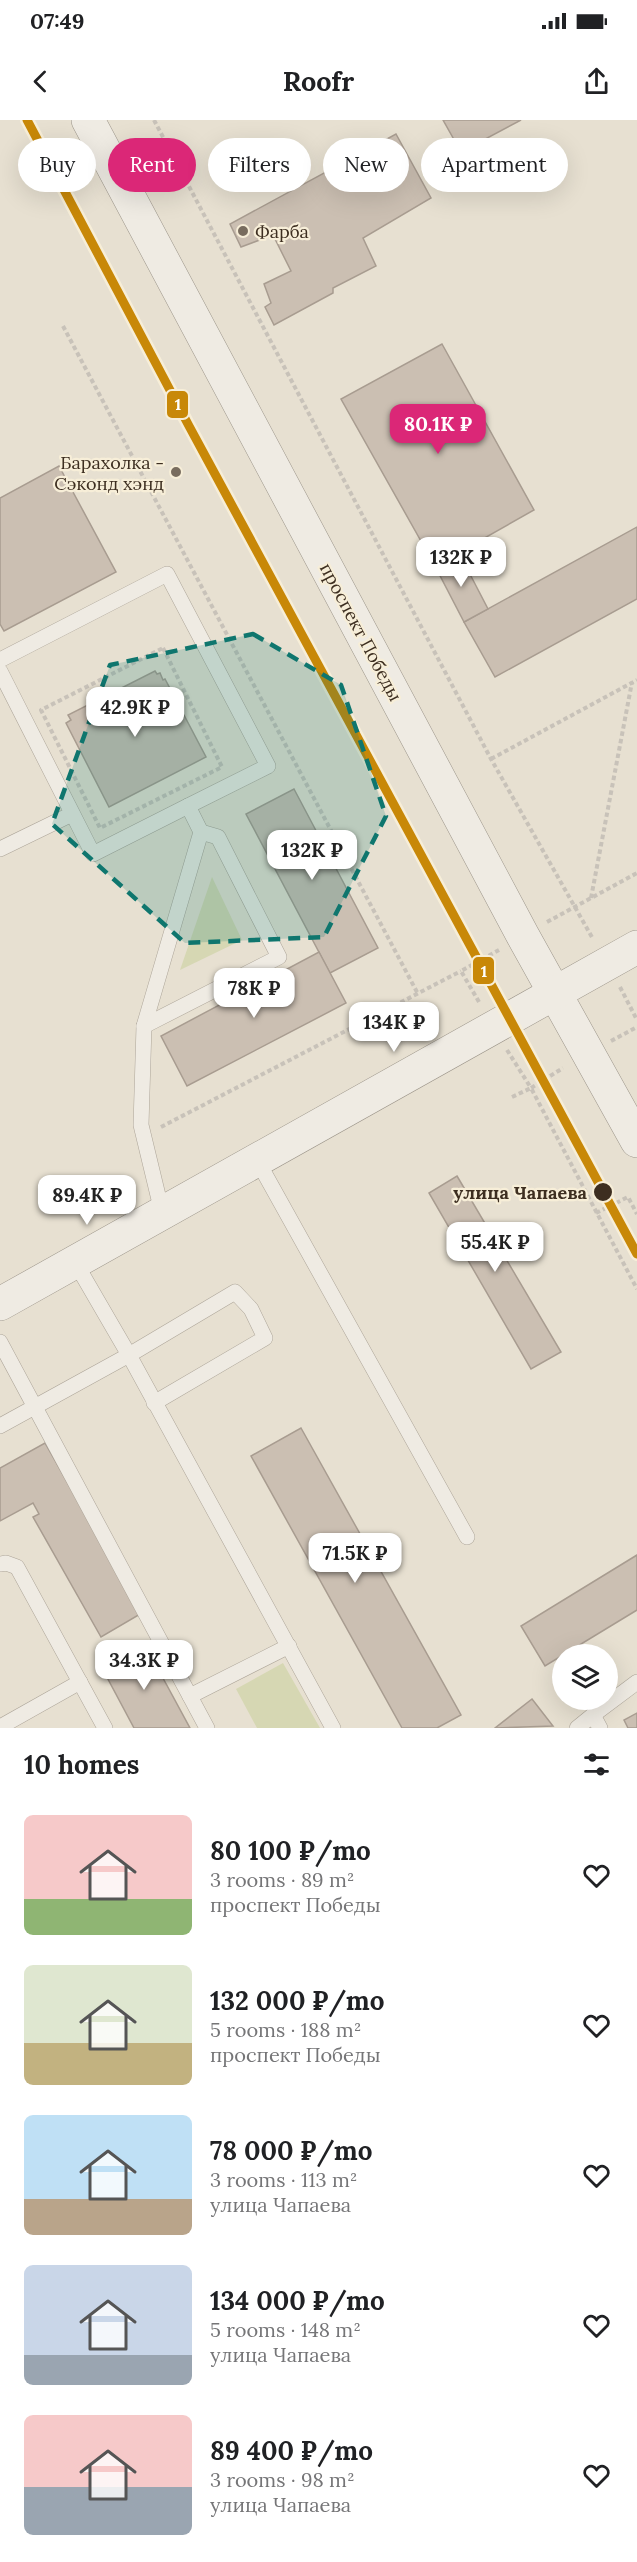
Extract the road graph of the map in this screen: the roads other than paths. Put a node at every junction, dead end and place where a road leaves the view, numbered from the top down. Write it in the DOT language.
graph roads {
  1 [pos="88,120"];
  2 [pos="0,660"];
  3 [pos="0,671"];
  4 [pos="189,806"];
  5 [pos="72,814"];
  6 [pos="201,832"];
  7 [pos="0,849"];
  8 [pos="637,947"];
  9 [pos="556,992"];
  10 [pos="144,1026"];
  11 [pos="637,1141"];
  12 [pos="257,1160"];
  13 [pos="162,1212"];
  14 [pos="75,1262"];
  15 [pos="0,1304"];
  16 [pos="0,1342"];
  17 [pos="129,1355"];
  18 [pos="154,1403"];
  19 [pos="34,1407"];
  20 [pos="0,1426"];
  21 [pos="467,1537"];
  22 [pos="0,1564"];
  23 [pos="289,1646"];
  24 [pos="80,1682"];
  25 [pos="637,1682"];
  26 [pos="190,1696"];
  27 [pos="596,1722"];
  28 [pos="3,1726"];
  29 [pos="105,1728"];
  30 [pos="207,1728"];
  31 [pos="333,1728"];
  32 [pos="577,1728"];
  1 -- 9 [label="main road, проспект Победы"];
  2 -- 4 [label="lane"];
  3 -- 5 [label="lane"];
  4 -- 5 [label="lane"];
  4 -- 6 [label="lane"];
  5 -- 7 [label="lane"];
  6 -- 10 [label="lane"];
  6 -- 10 [label="lane"];
  8 -- 9 [label="main road"];
  9 -- 11 [label="main road, проспект Победы"];
  9 -- 12 [label="main road"];
  10 -- 13 [label="lane"];
  12 -- 13 [label="main road"];
  12 -- 21 [label="lane"];
  13 -- 14 [label="main road"];
  14 -- 15 [label="main road"];
  14 -- 17 [label="lane"];
  16 -- 19 [label="lane"];
  17 -- 18 [label="lane"];
  17 -- 18 [label="lane"];
  17 -- 19 [label="lane"];
  18 -- 23 [label="lane"];
  19 -- 20 [label="lane"];
  19 -- 26 [label="lane"];
  22 -- 24 [label="lane"];
  23 -- 26 [label="lane"];
  23 -- 31 [label="lane"];
  24 -- 28 [label="lane"];
  24 -- 29 [label="lane"];
  25 -- 27 [label="lane"];
  26 -- 30 [label="lane"];
  27 -- 32 [label="lane"];
}
